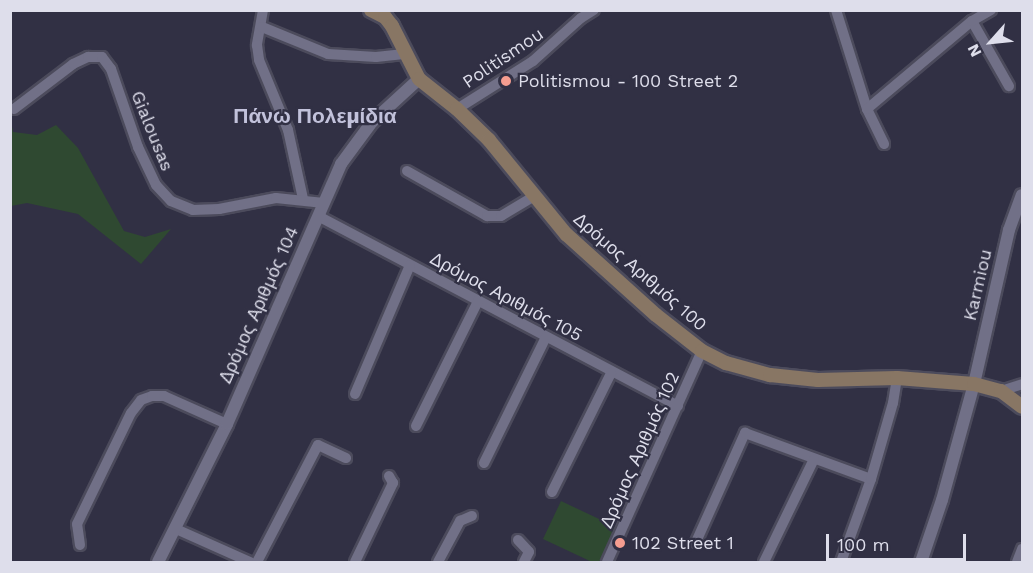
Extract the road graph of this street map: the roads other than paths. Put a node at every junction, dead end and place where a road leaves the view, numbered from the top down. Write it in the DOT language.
graph roads {
  1 [pos="263,10"];
  2 [pos="371,10"];
  3 [pos="594,10"];
  4 [pos="836,10"];
  5 [pos="991,10"];
  6 [pos="972,21"];
  7 [pos="262,27"];
  8 [pos="404,54"];
  9 [pos="419,79"];
  10 [pos="1009,86"];
  11 [pos="14,109"];
  12 [pos="457,109"];
  13 [pos="867,109"];
  14 [pos="884,144"];
  15 [pos="407,171"];
  16 [pos="1023,195"];
  17 [pos="534,196"];
  18 [pos="303,199"];
  19 [pos="324,203"];
  20 [pos="318,216"];
  21 [pos="410,265"];
  22 [pos="478,302"];
  23 [pos="546,337"];
  24 [pos="702,351"];
  25 [pos="611,373"];
  26 [pos="897,378"];
  27 [pos="974,384"];
  28 [pos="1023,384"];
  29 [pos="1001,391"];
  30 [pos="355,394"];
  31 [pos="678,406"];
  32 [pos="1023,407"];
  33 [pos="227,424"];
  34 [pos="416,426"];
  35 [pos="346,458"];
  36 [pos="814,459"];
  37 [pos="484,463"];
  38 [pos="389,476"];
  39 [pos="871,479"];
  40 [pos="552,492"];
  41 [pos="472,516"];
  42 [pos="177,529"];
  43 [pos="518,540"];
  44 [pos="696,542"];
  45 [pos="80,545"];
  46 [pos="1023,549"];
  47 [pos="158,562"];
  48 [pos="250,562"];
  49 [pos="257,562"];
  50 [pos="355,562"];
  51 [pos="438,562"];
  52 [pos="524,562"];
  53 [pos="607,562"];
  54 [pos="764,562"];
  55 [pos="841,562"];
  56 [pos="921,562"];
  57 [pos="1017,562"];
  1 -- 7 [label="street"];
  2 -- 8 [label="main road"];
  3 -- 12 [label="street, Politismou"];
  4 -- 13 [label="street"];
  5 -- 6 [label="street"];
  6 -- 10 [label="street"];
  6 -- 13 [label="street"];
  7 -- 8 [label="street"];
  7 -- 18 [label="street"];
  8 -- 9 [label="main road"];
  9 -- 12 [label="main road, Δρόμος Αριθμός 100"];
  9 -- 19 [label="street, Δρόμος Αριθμός 104"];
  11 -- 18 [label="street, Gialousas"];
  12 -- 17 [label="main road, Δρόμος Αριθμός 100"];
  13 -- 14 [label="street"];
  15 -- 17 [label="street"];
  16 -- 27 [label="street, Karmiou"];
  17 -- 24 [label="main road, Δρόμος Αριθμός 100"];
  18 -- 19 [label="street, Gialousas"];
  19 -- 20 [label="street, Δρόμος Αριθμός 104"];
  20 -- 21 [label="street, Δρόμος Αριθμός 105"];
  20 -- 33 [label="street, Δρόμος Αριθμός 104"];
  21 -- 22 [label="street, Δρόμος Αριθμός 105"];
  21 -- 30 [label="street"];
  22 -- 23 [label="street, Δρόμος Αριθμός 105"];
  22 -- 34 [label="street"];
  23 -- 25 [label="street, Δρόμος Αριθμός 105"];
  23 -- 37 [label="street"];
  24 -- 26 [label="main road, Δρόμος Αριθμός 100"];
  24 -- 31 [label="street, Δρόμος Αριθμός 102"];
  25 -- 31 [label="street, Δρόμος Αριθμός 105"];
  25 -- 40 [label="street"];
  26 -- 27 [label="main road, Δρόμος Αριθμός 100"];
  26 -- 39 [label="street"];
  27 -- 29 [label="main road, Δρόμος Αριθμός 100"];
  27 -- 56 [label="street, Karmiou"];
  28 -- 29 [label="street"];
  29 -- 32 [label="main road"];
  31 -- 53 [label="street, Δρόμος Αριθμός 102"];
  33 -- 42 [label="street, Δρόμος Αριθμός 104"];
  33 -- 45 [label="street"];
  35 -- 49 [label="street"];
  36 -- 39 [label="street"];
  36 -- 44 [label="street"];
  36 -- 54 [label="street"];
  38 -- 50 [label="street"];
  39 -- 55 [label="street"];
  41 -- 51 [label="street"];
  42 -- 47 [label="street, Δρόμος Αριθμός 104"];
  42 -- 48 [label="street"];
  43 -- 52 [label="street"];
  46 -- 57 [label="street"];
}
